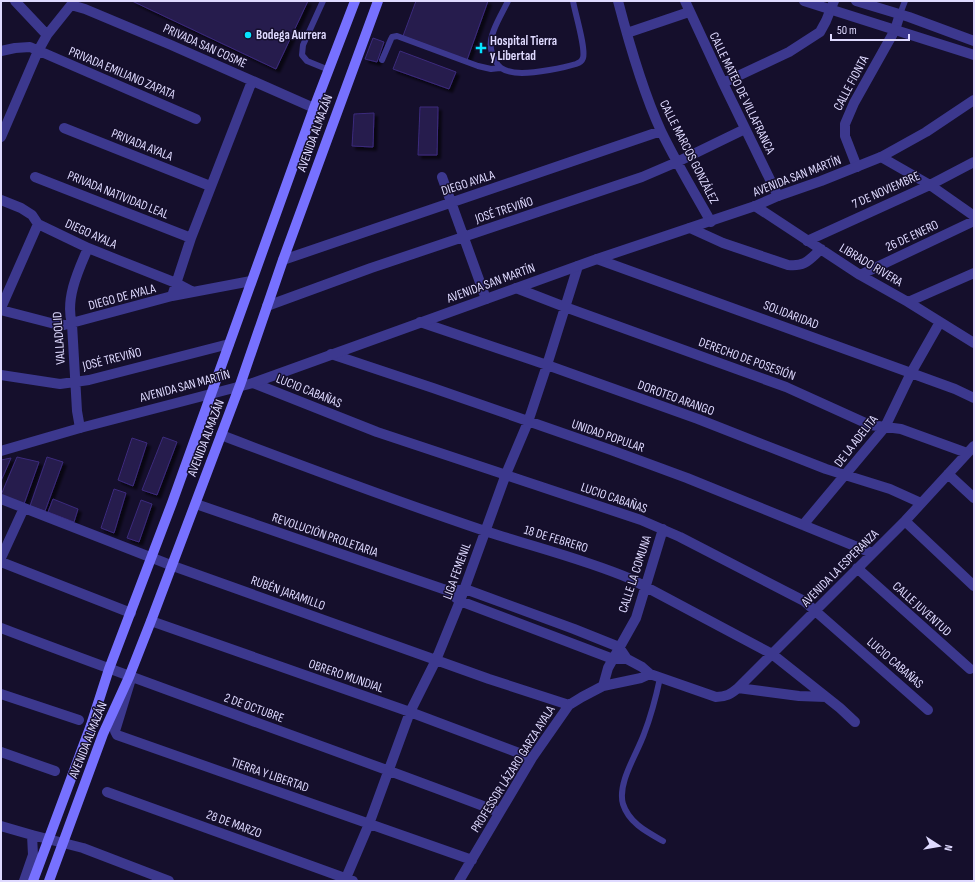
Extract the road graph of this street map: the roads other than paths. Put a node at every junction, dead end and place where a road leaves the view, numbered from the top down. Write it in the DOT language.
graph roads {
  1 [pos="15,1"];
  2 [pos="323,1"];
  3 [pos="355,1"];
  4 [pos="378,1"];
  5 [pos="508,1"];
  6 [pos="573,1"];
  7 [pos="618,1"];
  8 [pos="685,1"];
  9 [pos="804,1"];
  10 [pos="856,1"];
  11 [pos="905,1"];
  12 [pos="868,3"];
  13 [pos="833,6"];
  14 [pos="689,12"];
  15 [pos="900,14"];
  16 [pos="895,30"];
  17 [pos="627,33"];
  18 [pos="47,35"];
  19 [pos="974,40"];
  20 [pos="1,51"];
  21 [pos="38,51"];
  22 [pos="974,55"];
  23 [pos="382,60"];
  24 [pos="500,68"];
  25 [pos="329,70"];
  26 [pos="252,81"];
  27 [pos="723,83"];
  28 [pos="974,100"];
  29 [pos="314,108"];
  30 [pos="196,119"];
  31 [pos="64,128"];
  32 [pos="745,128"];
  33 [pos="661,131"];
  34 [pos="1,137"];
  35 [pos="881,157"];
  36 [pos="677,162"];
  37 [pos="974,162"];
  38 [pos="857,167"];
  39 [pos="442,176"];
  40 [pos="36,177"];
  41 [pos="930,185"];
  42 [pos="210,186"];
  43 [pos="778,196"];
  44 [pos="1,200"];
  45 [pos="451,202"];
  46 [pos="755,206"];
  47 [pos="974,216"];
  48 [pos="974,220"];
  49 [pos="711,222"];
  50 [pos="38,224"];
  51 [pos="690,228"];
  52 [pos="463,237"];
  53 [pos="191,238"];
  54 [pos="808,241"];
  55 [pos="88,248"];
  56 [pos="821,249"];
  57 [pos="597,259"];
  58 [pos="283,260"];
  59 [pos="578,266"];
  60 [pos="974,273"];
  61 [pos="860,275"];
  62 [pos="251,281"];
  63 [pos="176,283"];
  64 [pos="516,288"];
  65 [pos="193,292"];
  66 [pos="172,296"];
  67 [pos="486,299"];
  68 [pos="908,302"];
  69 [pos="267,306"];
  70 [pos="565,307"];
  71 [pos="1,309"];
  72 [pos="420,322"];
  73 [pos="940,322"];
  74 [pos="72,324"];
  75 [pos="974,343"];
  76 [pos="229,344"];
  77 [pos="331,354"];
  78 [pos="547,365"];
  79 [pos="911,373"];
  80 [pos="1,375"];
  81 [pos="75,382"];
  82 [pos="253,383"];
  83 [pos="240,385"];
  84 [pos="211,393"];
  85 [pos="974,398"];
  86 [pos="528,422"];
  87 [pos="885,427"];
  88 [pos="80,428"];
  89 [pos="221,436"];
  90 [pos="1,444"];
  91 [pos="13,448"];
  92 [pos="971,450"];
  93 [pos="1,451"];
  94 [pos="506,474"];
  95 [pos="948,474"];
  96 [pos="845,475"];
  97 [pos="974,498"];
  98 [pos="1,499"];
  99 [pos="196,504"];
  100 [pos="921,504"];
  101 [pos="24,508"];
  102 [pos="905,521"];
  103 [pos="803,525"];
  104 [pos="663,529"];
  105 [pos="486,531"];
  106 [pos="872,553"];
  107 [pos="151,557"];
  108 [pos="1,558"];
  109 [pos="1,562"];
  110 [pos="173,566"];
  111 [pos="857,568"];
  112 [pos="646,585"];
  113 [pos="974,586"];
  114 [pos="464,589"];
  115 [pos="446,590"];
  116 [pos="460,601"];
  117 [pos="816,610"];
  118 [pos="131,613"];
  119 [pos="151,621"];
  120 [pos="1,628"];
  121 [pos="619,647"];
  122 [pos="772,654"];
  123 [pos="613,659"];
  124 [pos="627,659"];
  125 [pos="436,660"];
  126 [pos="109,669"];
  127 [pos="970,669"];
  128 [pos="650,674"];
  129 [pos="130,677"];
  130 [pos="660,678"];
  131 [pos="603,686"];
  132 [pos="738,688"];
  133 [pos="1,694"];
  134 [pos="826,697"];
  135 [pos="569,705"];
  136 [pos="928,710"];
  137 [pos="410,712"];
  138 [pos="79,720"];
  139 [pos="855,722"];
  140 [pos="1,752"];
  141 [pos="532,758"];
  142 [pos="389,770"];
  143 [pos="55,771"];
  144 [pos="107,792"];
  145 [pos="499,812"];
  146 [pos="369,824"];
  147 [pos="1,826"];
  148 [pos="35,836"];
  149 [pos="663,841"];
  150 [pos="472,860"];
  151 [pos="350,880"];
  152 [pos="24,881"];
  153 [pos="33,881"];
  154 [pos="49,881"];
  155 [pos="168,881"];
  156 [pos="459,881"];
  1 -- 18 [label="street"];
  2 -- 25 [label="lane"];
  3 -- 25 [label="main road, AVENIDA ALMAZÁN"];
  4 -- 58 [label="main road, AVENIDA ALMAZÁN"];
  5 -- 24 [label="lane"];
  6 -- 24 [label="lane"];
  7 -- 17 [label="street, CALLE MARCOS GONZÁLEZ"];
  8 -- 14 [label="street, CALLE MATEO DE VILLAFRANCA"];
  9 -- 13 [label="street"];
  10 -- 12 [label="street"];
  11 -- 15 [label="lane"];
  12 -- 15 [label="street"];
  13 -- 16 [label="street"];
  13 -- 27 [label="street"];
  14 -- 17 [label="street"];
  14 -- 27 [label="street, CALLE MATEO DE VILLAFRANCA"];
  15 -- 16 [label="street, CALLE FIONTA"];
  15 -- 19 [label="street"];
  16 -- 22 [label="street"];
  16 -- 38 [label="street, CALLE FIONTA"];
  17 -- 33 [label="street, CALLE MARCOS GONZÁLEZ"];
  18 -- 21 [label="street"];
  18 -- 26 [label="street, PRIVADA SAN COSME"];
  20 -- 21 [label="street, PRIVADA EMILIANO ZAPATA"];
  21 -- 30 [label="street, PRIVADA EMILIANO ZAPATA"];
  21 -- 34 [label="street"];
  23 -- 24 [label="lane"];
  25 -- 29 [label="main road, AVENIDA ALMAZÁN"];
  26 -- 29 [label="street, PRIVADA SAN COSME"];
  26 -- 42 [label="street"];
  27 -- 32 [label="street, CALLE MATEO DE VILLAFRANCA"];
  28 -- 35 [label="street, AVENIDA SAN MARTÍN"];
  29 -- 62 [label="main road, AVENIDA ALMAZÁN"];
  31 -- 42 [label="street, PRIVADA AYALA"];
  32 -- 36 [label="street, JOSÉ TREVIÑO"];
  32 -- 43 [label="street, CALLE MATEO DE VILLAFRANCA"];
  33 -- 36 [label="street, CALLE MARCOS GONZÁLEZ"];
  33 -- 45 [label="street, DIEGO AYALA"];
  35 -- 38 [label="street, AVENIDA SAN MARTÍN"];
  35 -- 41 [label="street"];
  36 -- 49 [label="street, CALLE MARCOS GONZÁLEZ"];
  36 -- 52 [label="street, JOSÉ TREVIÑO"];
  37 -- 41 [label="street, 7 DE NOVIEMBRE"];
  38 -- 43 [label="street, AVENIDA SAN MARTÍN"];
  39 -- 45 [label="street"];
  40 -- 53 [label="street, PRIVADA NATIVIDAD LEAL"];
  41 -- 47 [label="street"];
  41 -- 54 [label="street, 7 DE NOVIEMBRE"];
  42 -- 53 [label="street"];
  43 -- 46 [label="street, AVENIDA SAN MARTÍN"];
  44 -- 50 [label="street, DIEGO AYALA"];
  45 -- 52 [label="street"];
  45 -- 58 [label="street, DIEGO AYALA"];
  46 -- 49 [label="street, AVENIDA SAN MARTÍN"];
  46 -- 54 [label="street, LIBRADO RIVERA"];
  48 -- 61 [label="street, 26 DE ENERO"];
  49 -- 51 [label="street, AVENIDA SAN MARTÍN"];
  50 -- 55 [label="street, DIEGO AYALA"];
  50 -- 71 [label="street"];
  51 -- 56 [label="street"];
  51 -- 57 [label="street, AVENIDA SAN MARTÍN"];
  52 -- 67 [label="street"];
  52 -- 69 [label="street, JOSÉ TREVIÑO"];
  53 -- 63 [label="street"];
  54 -- 56 [label="street, LIBRADO RIVERA"];
  55 -- 63 [label="street, DIEGO AYALA"];
  55 -- 74 [label="street, VALLADOLID"];
  56 -- 61 [label="street, LIBRADO RIVERA"];
  57 -- 59 [label="street, AVENIDA SAN MARTÍN"];
  57 -- 79 [label="street, SOLIDARIDAD"];
  58 -- 69 [label="main road, AVENIDA ALMAZÁN"];
  59 -- 64 [label="street, AVENIDA SAN MARTÍN"];
  59 -- 70 [label="street, LIGA FEMENIL"];
  60 -- 68 [label="street"];
  61 -- 68 [label="street, LIBRADO RIVERA"];
  62 -- 65 [label="street, DIEGO DE AYALA"];
  62 -- 76 [label="main road, AVENIDA ALMAZÁN"];
  63 -- 65 [label="street, DIEGO AYALA"];
  63 -- 66 [label="street"];
  64 -- 67 [label="street, AVENIDA SAN MARTÍN"];
  64 -- 70 [label="street, DERECHO DE POSESIÓN"];
  65 -- 66 [label="street, DIEGO DE AYALA"];
  66 -- 74 [label="street, DIEGO DE AYALA"];
  67 -- 72 [label="street, AVENIDA SAN MARTÍN"];
  68 -- 73 [label="street, LIBRADO RIVERA"];
  69 -- 83 [label="main road, AVENIDA ALMAZÁN"];
  70 -- 78 [label="street, LIGA FEMENIL"];
  70 -- 87 [label="street, DERECHO DE POSESIÓN"];
  71 -- 74 [label="street, DIEGO DE AYALA"];
  72 -- 77 [label="street, AVENIDA SAN MARTÍN"];
  72 -- 78 [label="street, DOROTEO ARANGO"];
  73 -- 75 [label="street, LIBRADO RIVERA"];
  73 -- 79 [label="street, DE LA ADELITA"];
  74 -- 81 [label="street, VALLADOLID"];
  76 -- 81 [label="street, JOSÉ TREVIÑO"];
  76 -- 84 [label="main road, AVENIDA ALMAZÁN"];
  77 -- 82 [label="street, AVENIDA SAN MARTÍN"];
  77 -- 86 [label="street, UNIDAD POPULAR"];
  78 -- 86 [label="street, LIGA FEMENIL"];
  78 -- 96 [label="street, DOROTEO ARANGO"];
  79 -- 85 [label="street, SOLIDARIDAD"];
  79 -- 87 [label="street, DE LA ADELITA"];
  80 -- 81 [label="street, JOSÉ TREVIÑO"];
  81 -- 88 [label="street, VALLADOLID"];
  82 -- 83 [label="street, AVENIDA SAN MARTÍN"];
  82 -- 94 [label="street, LUCIO CABAÑAS"];
  83 -- 84 [label="street, AVENIDA SAN MARTÍN"];
  83 -- 89 [label="main road, AVENIDA ALMAZÁN"];
  84 -- 88 [label="street, AVENIDA SAN MARTÍN"];
  84 -- 107 [label="main road, AVENIDA ALMAZÁN"];
  86 -- 94 [label="street, LIGA FEMENIL"];
  86 -- 103 [label="street, UNIDAD POPULAR"];
  87 -- 92 [label="street, DERECHO DE POSESIÓN"];
  87 -- 96 [label="street, DE LA ADELITA"];
  88 -- 91 [label="street, AVENIDA SAN MARTÍN"];
  89 -- 99 [label="main road, AVENIDA ALMAZÁN"];
  89 -- 105 [label="street, 18 DE FEBRERO"];
  90 -- 91 [label="street"];
  91 -- 93 [label="street, AVENIDA SAN MARTÍN"];
  92 -- 95 [label="street, AVENIDA LA ESPERANZA"];
  94 -- 104 [label="street, LUCIO CABAÑAS"];
  94 -- 105 [label="street, LIGA FEMENIL"];
  95 -- 97 [label="street"];
  95 -- 100 [label="street, AVENIDA LA ESPERANZA"];
  96 -- 100 [label="street, DOROTEO ARANGO"];
  96 -- 103 [label="street, DE LA ADELITA"];
  98 -- 101 [label="street, RUBÉN JARAMILLO"];
  99 -- 110 [label="main road, AVENIDA ALMAZÁN"];
  99 -- 115 [label="street, REVOLUCIÓN PROLETARIA"];
  100 -- 102 [label="street, AVENIDA LA ESPERANZA"];
  101 -- 107 [label="street, RUBÉN JARAMILLO"];
  101 -- 108 [label="street"];
  102 -- 106 [label="street, AVENIDA LA ESPERANZA"];
  102 -- 113 [label="street"];
  103 -- 106 [label="street, UNIDAD POPULAR"];
  104 -- 112 [label="street, CALLE LA COMUNA"];
  104 -- 117 [label="street, LUCIO CABAÑAS"];
  105 -- 112 [label="street, 18 DE FEBRERO"];
  105 -- 114 [label="street, LIGA FEMENIL"];
  106 -- 111 [label="street, AVENIDA LA ESPERANZA"];
  107 -- 110 [label="street, RUBÉN JARAMILLO"];
  107 -- 118 [label="main road, AVENIDA ALMAZÁN"];
  109 -- 118 [label="street"];
  110 -- 119 [label="main road, AVENIDA ALMAZÁN"];
  110 -- 125 [label="street, RUBÉN JARAMILLO"];
  111 -- 117 [label="street, AVENIDA LA ESPERANZA"];
  111 -- 127 [label="street, CALLE JUVENTUD"];
  112 -- 121 [label="street, CALLE LA COMUNA"];
  112 -- 122 [label="street, 18 DE FEBRERO"];
  114 -- 115 [label="street, REVOLUCIÓN PROLETARIA"];
  114 -- 116 [label="street, LIGA FEMENIL"];
  114 -- 121 [label="street, REVOLUCIÓN PROLETARIA"];
  115 -- 116 [label="street, REVOLUCIÓN PROLETARIA"];
  116 -- 123 [label="street, REVOLUCIÓN PROLETARIA"];
  116 -- 125 [label="street, LIGA FEMENIL"];
  117 -- 122 [label="street, AVENIDA LA ESPERANZA"];
  117 -- 136 [label="street, LUCIO CABAÑAS"];
  118 -- 126 [label="main road, AVENIDA ALMAZÁN"];
  119 -- 129 [label="main road, AVENIDA ALMAZÁN"];
  119 -- 137 [label="street, OBRERO MUNDIAL"];
  120 -- 126 [label="street, 2 DE OCTUBRE"];
  121 -- 123 [label="street, CALLE LA COMUNA"];
  121 -- 124 [label="street"];
  122 -- 132 [label="street, AVENIDA LA ESPERANZA"];
  122 -- 134 [label="street, 18 DE FEBRERO"];
  123 -- 124 [label="street, REVOLUCIÓN PROLETARIA"];
  123 -- 131 [label="street, CALLE LA COMUNA"];
  124 -- 128 [label="street"];
  125 -- 135 [label="street, RUBÉN JARAMILLO"];
  125 -- 137 [label="street, LIGA FEMENIL"];
  126 -- 129 [label="street, 2 DE OCTUBRE"];
  126 -- 153 [label="main road, AVENIDA ALMAZÁN"];
  128 -- 130 [label="street"];
  128 -- 131 [label="street, PROFESSOR LÁZARO GARZA AYALA"];
  129 -- 142 [label="street, 2 DE OCTUBRE"];
  129 -- 146 [label="street, TIERRA Y LIBERTAD"];
  129 -- 154 [label="main road, AVENIDA ALMAZÁN"];
  130 -- 132 [label="street, AVENIDA LA ESPERANZA"];
  130 -- 149 [label="lane"];
  131 -- 135 [label="street, PROFESSOR LÁZARO GARZA AYALA"];
  132 -- 134 [label="street"];
  133 -- 138 [label="street"];
  134 -- 139 [label="street, 18 DE FEBRERO"];
  135 -- 141 [label="street, PROFESSOR LÁZARO GARZA AYALA"];
  137 -- 141 [label="street, OBRERO MUNDIAL"];
  137 -- 142 [label="street, LIGA FEMENIL"];
  140 -- 143 [label="street"];
  141 -- 145 [label="street, PROFESSOR LÁZARO GARZA AYALA"];
  142 -- 145 [label="street, 2 DE OCTUBRE"];
  142 -- 146 [label="street, LIGA FEMENIL"];
  144 -- 151 [label="street, 28 DE MARZO"];
  145 -- 150 [label="street, PROFESSOR LÁZARO GARZA AYALA"];
  146 -- 150 [label="street, TIERRA Y LIBERTAD"];
  146 -- 151 [label="street, LIGA FEMENIL"];
  147 -- 148 [label="street"];
  148 -- 152 [label="street"];
  148 -- 155 [label="street"];
  150 -- 156 [label="street, PROFESSOR LÁZARO GARZA AYALA"];
}
